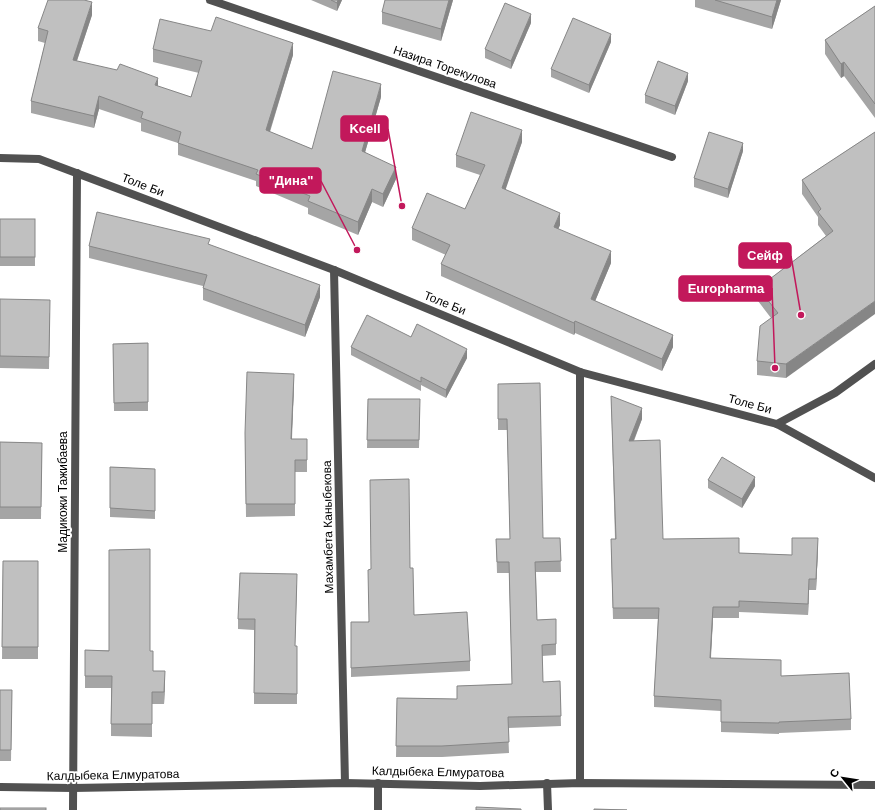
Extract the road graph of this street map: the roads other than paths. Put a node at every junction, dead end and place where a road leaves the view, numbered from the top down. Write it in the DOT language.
graph roads {
  1 [pos="210,0"];
  2 [pos="672,157"];
  3 [pos="0,158"];
  4 [pos="77,173"];
  5 [pos="334,270"];
  6 [pos="875,364"];
  7 [pos="580,372"];
  8 [pos="777,424"];
  9 [pos="875,478"];
  10 [pos="345,783"];
  11 [pos="378,783"];
  12 [pos="548,783"];
  13 [pos="580,783"];
  14 [pos="875,785"];
  15 [pos="0,787"];
  16 [pos="73,788"];
  17 [pos="73,810"];
  18 [pos="378,810"];
  19 [pos="548,810"];
  1 -- 2 [label="street, Назира Торекулова"];
  3 -- 4 [label="street, Толе Би"];
  4 -- 5 [label="street, Толе Би"];
  4 -- 16 [label="street, Мадикожи Тажибаева"];
  5 -- 7 [label="street, Толе Би"];
  5 -- 10 [label="street, Махамбета Каныбекова"];
  6 -- 8 [label="street, Толе Би"];
  7 -- 8 [label="street, Толе Би"];
  7 -- 13 [label="street"];
  8 -- 9 [label="street"];
  10 -- 11 [label="street, Калдыбека Елмуратова"];
  10 -- 16 [label="street, Калдыбека Елмуратова"];
  11 -- 12 [label="street, Калдыбека Елмуратова"];
  11 -- 18 [label="street"];
  12 -- 13 [label="street, Калдыбека Елмуратова"];
  12 -- 19 [label="street"];
  13 -- 14 [label="street, Калдыбека Елмуратова"];
  15 -- 16 [label="street, Калдыбека Елмуратова"];
  16 -- 17 [label="street, Мадикожи Тажибаева"];
}
